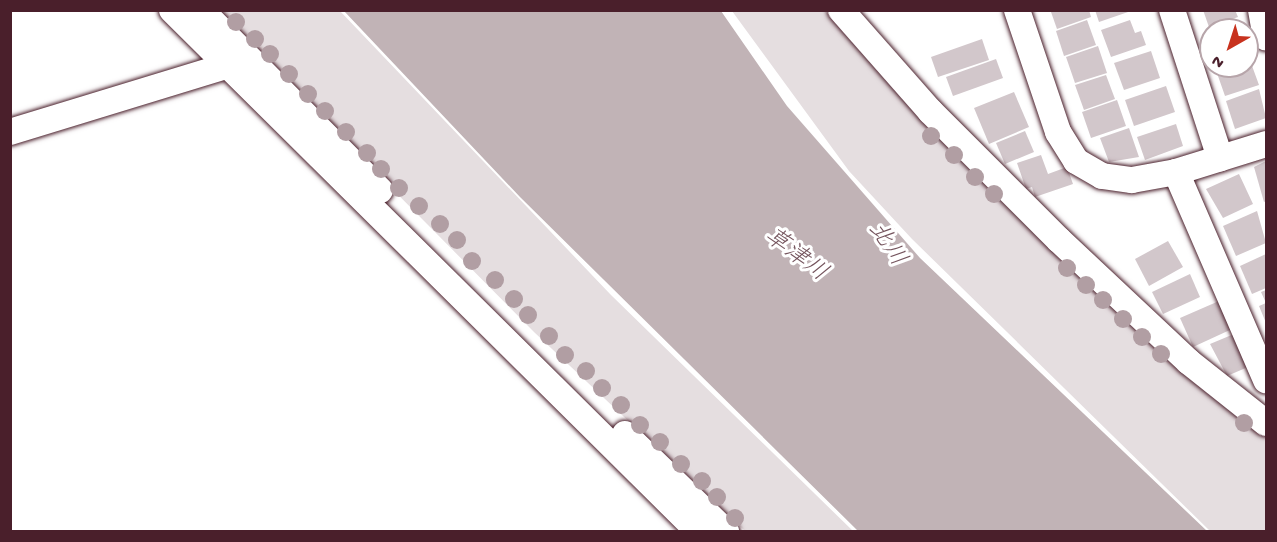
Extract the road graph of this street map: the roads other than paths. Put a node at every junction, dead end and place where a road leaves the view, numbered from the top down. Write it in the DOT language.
graph roads {
  1 [pos="172,10"];
  2 [pos="201,10"];
  3 [pos="841,10"];
  4 [pos="1017,10"];
  5 [pos="1172,10"];
  6 [pos="1261,10"];
  7 [pos="1266,38"];
  8 [pos="226,66"];
  9 [pos="10,132"];
  10 [pos="1266,144"];
  11 [pos="1221,158"];
  12 [pos="1176,172"];
  13 [pos="1266,380"];
  14 [pos="1266,423"];
  15 [pos="696,527"];
  16 [pos="726,531"];
  1 -- 8 [label="street"];
  2 -- 16 [label="street"];
  3 -- 14 [label="street"];
  4 -- 12 [label="street"];
  5 -- 11 [label="street"];
  6 -- 7 [label="street"];
  8 -- 9 [label="street"];
  8 -- 15 [label="street"];
  10 -- 11 [label="street"];
  11 -- 12 [label="street"];
  12 -- 13 [label="street"];
}
